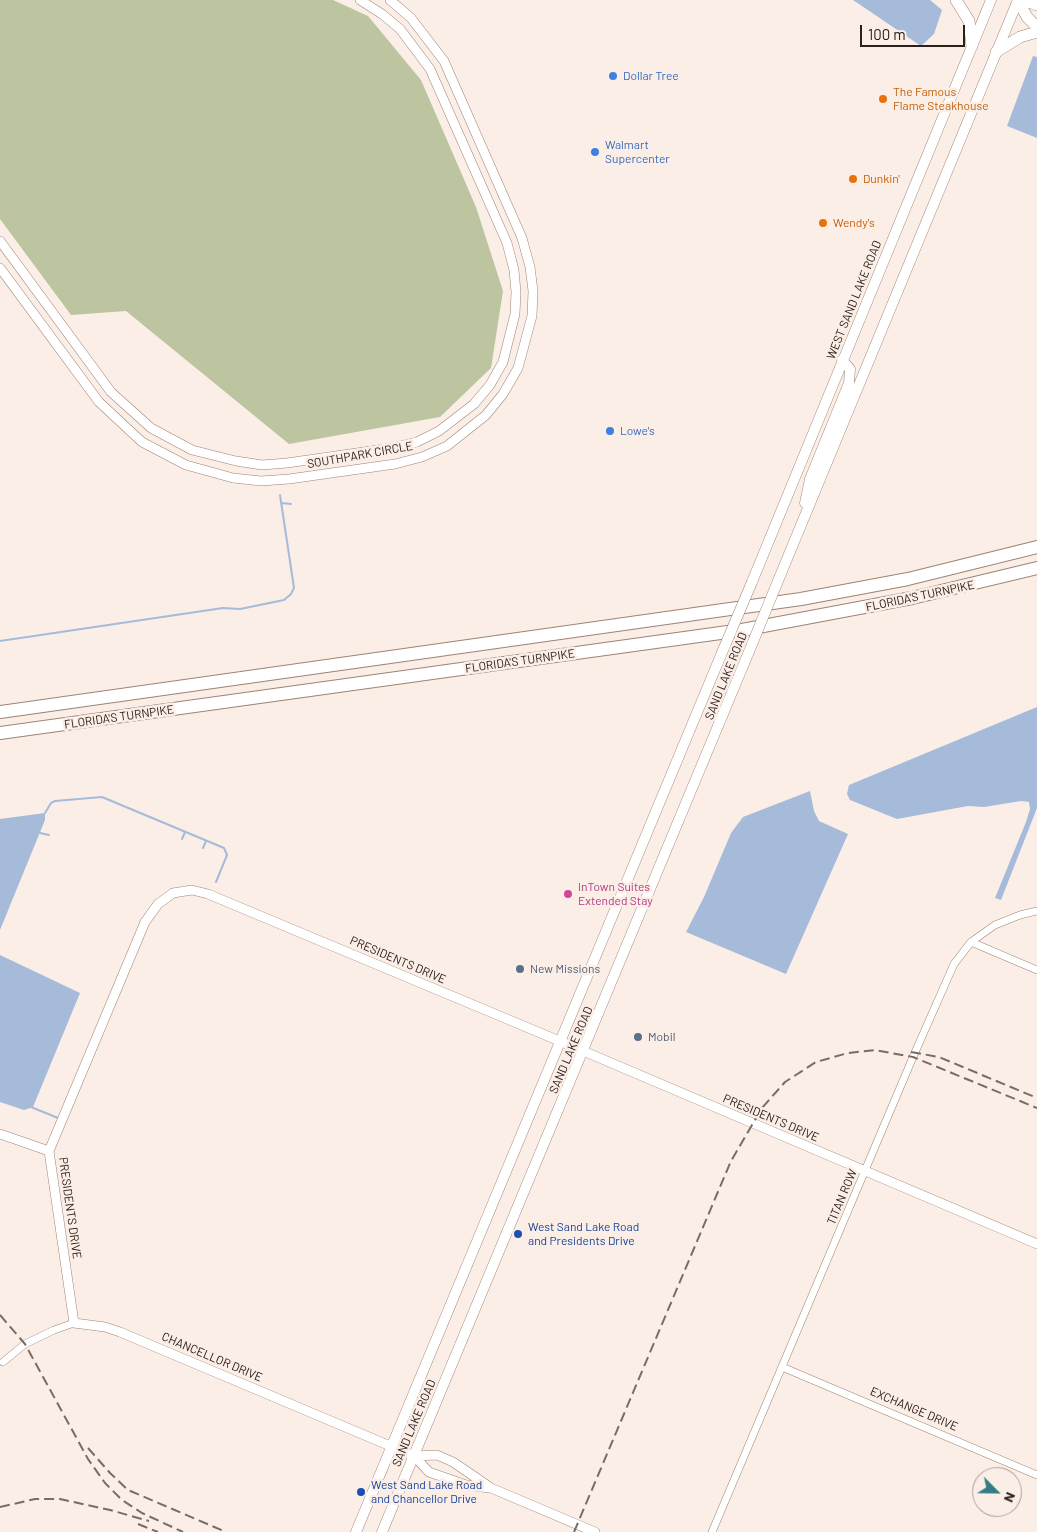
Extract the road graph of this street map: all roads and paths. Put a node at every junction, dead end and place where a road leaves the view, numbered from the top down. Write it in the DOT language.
graph roads {
  1 [pos="360,0"];
  2 [pos="390,0"];
  3 [pos="956,0"];
  4 [pos="991,0"];
  5 [pos="1018,0"];
  6 [pos="1024,0"];
  7 [pos="1037,5"];
  8 [pos="1037,27"];
  9 [pos="1037,32"];
  10 [pos="972,46"];
  11 [pos="996,52"];
  12 [pos="0,241"];
  13 [pos="0,268"];
  14 [pos="842,360"];
  15 [pos="799,528"];
  16 [pos="1037,547"];
  17 [pos="1037,568"];
  18 [pos="752,582"];
  19 [pos="0,712"];
  20 [pos="0,733"];
  21 [pos="1037,911"];
  22 [pos="971,942"];
  23 [pos="1037,970"];
  24 [pos="562,1042"];
  25 [pos="584,1052"];
  26 [pos="0,1134"];
  27 [pos="50,1151"];
  28 [pos="864,1172"];
  29 [pos="1037,1244"];
  30 [pos="74,1323"];
  31 [pos="3,1362"];
  32 [pos="782,1366"];
  33 [pos="391,1447"];
  34 [pos="414,1456"];
  35 [pos="1037,1475"];
  36 [pos="490,1488"];
  37 [pos="356,1532"];
  38 [pos="382,1532"];
  39 [pos="595,1532"];
  40 [pos="712,1532"];
  1 -- 12 [label="street, SOUTHPARK CIRCLE"];
  2 -- 13 [label="street, SOUTHPARK CIRCLE"];
  3 -- 10 [label="highway"];
  4 -- 10 [label="main road, WEST SAND LAKE ROAD"];
  5 -- 8 [label="highway"];
  5 -- 11 [label="main road"];
  6 -- 7 [label="highway"];
  9 -- 11 [label="highway"];
  10 -- 14 [label="main road, WEST SAND LAKE ROAD"];
  11 -- 15 [label="main road"];
  14 -- 15 [label="main road"];
  14 -- 18 [label="main road, WEST SAND LAKE ROAD"];
  15 -- 25 [label="main road, SAND LAKE ROAD, bridge"];
  16 -- 19 [label="highway, FLORIDA'S TURNPIKE"];
  17 -- 20 [label="highway, FLORIDA'S TURNPIKE"];
  18 -- 24 [label="main road, SAND LAKE ROAD, bridge"];
  21 -- 22 [label="street, TITAN ROW"];
  22 -- 23 [label="street"];
  22 -- 28 [label="street, TITAN ROW"];
  24 -- 25 [label="street, PRESIDENTS DRIVE"];
  24 -- 27 [label="street, PRESIDENTS DRIVE"];
  24 -- 33 [label="main road, SAND LAKE ROAD"];
  25 -- 28 [label="street, PRESIDENTS DRIVE"];
  25 -- 34 [label="main road, SAND LAKE ROAD"];
  26 -- 27 [label="street"];
  27 -- 30 [label="street, PRESIDENTS DRIVE"];
  28 -- 29 [label="street, PRESIDENTS DRIVE"];
  28 -- 32 [label="street, TITAN ROW"];
  30 -- 31 [label="street"];
  30 -- 33 [label="street, CHANCELLOR DRIVE"];
  32 -- 35 [label="street, EXCHANGE DRIVE"];
  32 -- 40 [label="street, TITAN ROW"];
  33 -- 34 [label="street, CHANCELLOR DRIVE"];
  33 -- 37 [label="main road, SAND LAKE ROAD"];
  34 -- 36 [label="street, CHANCELLOR DRIVE"];
  34 -- 36 [label="street, CHANCELLOR DRIVE"];
  34 -- 38 [label="main road, SAND LAKE ROAD"];
  36 -- 39 [label="street, CHANCELLOR DRIVE"];
}
